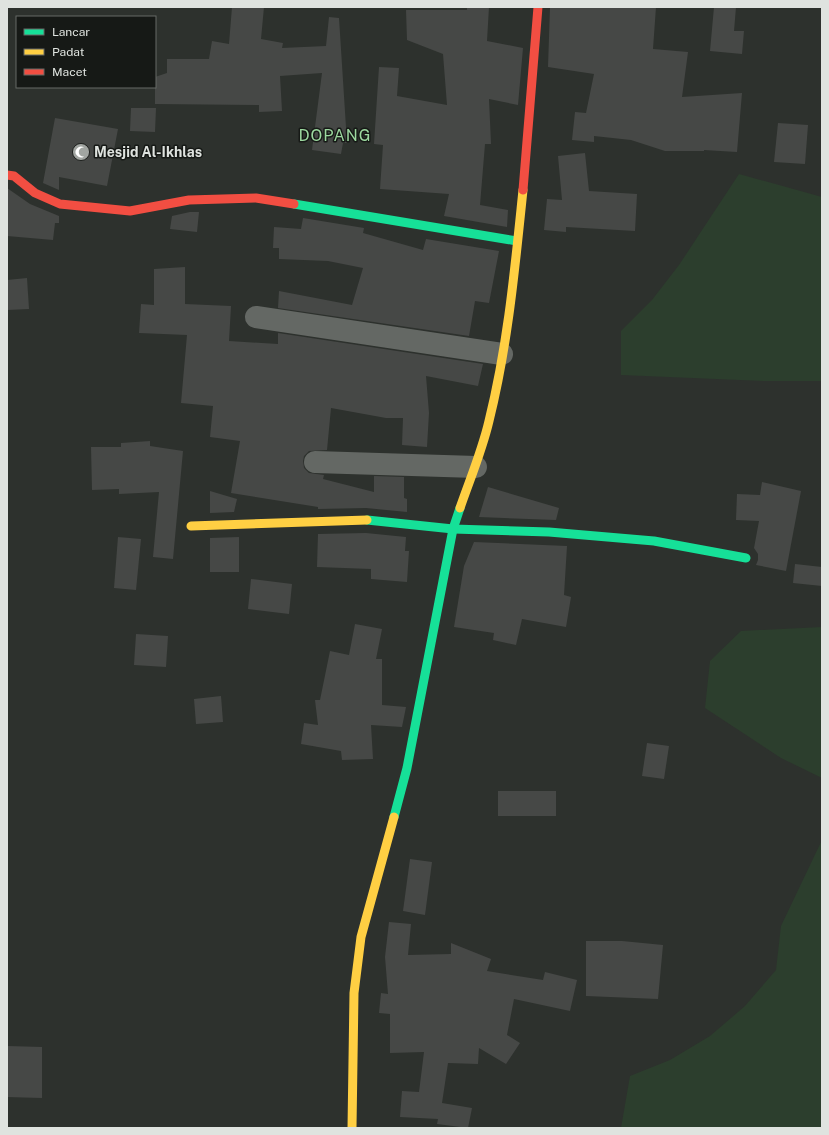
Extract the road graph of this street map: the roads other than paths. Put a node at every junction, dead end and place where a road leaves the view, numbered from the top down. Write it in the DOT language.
graph roads {
  1 [pos="538,7"];
  2 [pos="7,175"];
  3 [pos="517,241"];
  4 [pos="256,317"];
  5 [pos="502,354"];
  6 [pos="315,462"];
  7 [pos="476,467"];
  8 [pos="191,526"];
  9 [pos="453,529"];
  10 [pos="746,558"];
  11 [pos="352,1128"];
  1 -- 3 [label="street"];
  2 -- 3 [label="street"];
  3 -- 5 [label="street"];
  4 -- 5 [label="street"];
  5 -- 7 [label="street"];
  6 -- 7 [label="street"];
  7 -- 9 [label="street"];
  8 -- 9 [label="street"];
  9 -- 10 [label="street"];
  9 -- 11 [label="street"];
}
